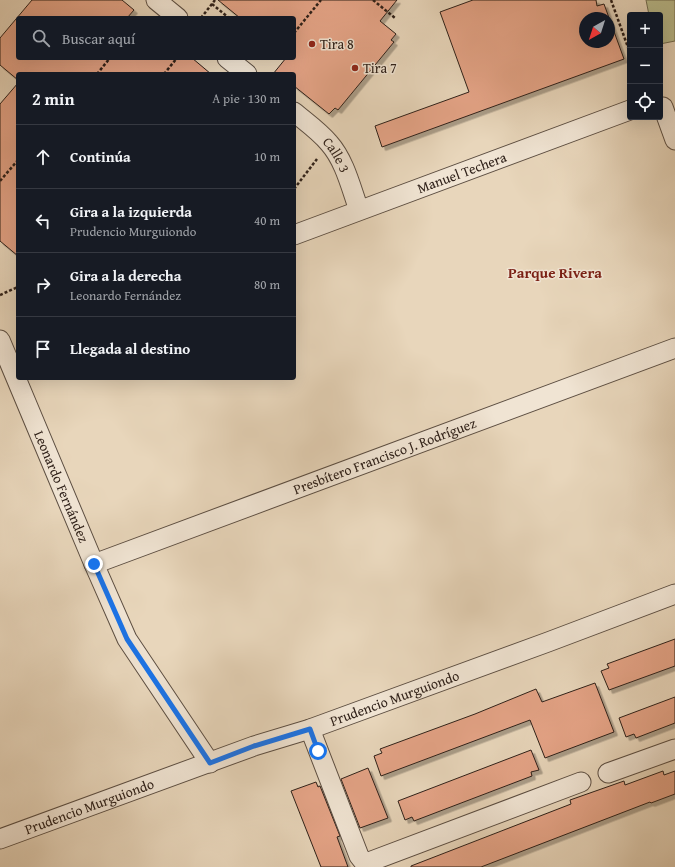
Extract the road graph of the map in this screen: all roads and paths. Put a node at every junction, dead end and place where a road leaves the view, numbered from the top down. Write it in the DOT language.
graph roads {
  1 [pos="156,0"];
  2 [pos="215,0"];
  3 [pos="321,0"];
  4 [pos="373,0"];
  5 [pos="611,0"];
  6 [pos="212,4"];
  7 [pos="176,16"];
  8 [pos="203,16"];
  9 [pos="227,16"];
  10 [pos="395,18"];
  11 [pos="296,31"];
  12 [pos="628,48"];
  13 [pos="108,60"];
  14 [pos="175,60"];
  15 [pos="230,60"];
  16 [pos="98,72"];
  17 [pos="166,72"];
  18 [pos="244,72"];
  19 [pos="666,105"];
  20 [pos="627,111"];
  21 [pos="296,114"];
  22 [pos="675,140"];
  23 [pos="330,143"];
  24 [pos="16,162"];
  25 [pos="0,181"];
  26 [pos="296,186"];
  27 [pos="359,210"];
  28 [pos="296,234"];
  29 [pos="16,288"];
  30 [pos="0,295"];
  31 [pos="8,346"];
  32 [pos="675,348"];
  33 [pos="16,366"];
  34 [pos="21,380"];
  35 [pos="94,564"];
  36 [pos="675,594"];
  37 [pos="310,729"];
  38 [pos="675,749"];
  39 [pos="210,763"];
  40 [pos="608,774"];
  41 [pos="580,782"];
  42 [pos="0,839"];
  1 -- 7 [label="street"];
  2 -- 6 [label="path"];
  3 -- 11 [label="path"];
  4 -- 10 [label="path"];
  5 -- 12 [label="path"];
  6 -- 8 [label="path"];
  6 -- 9 [label="path"];
  13 -- 16 [label="path"];
  14 -- 17 [label="path"];
  15 -- 18 [label="street"];
  19 -- 22 [label="street"];
  20 -- 27 [label="street, Manuel Techera"];
  21 -- 23 [label="street, Calle 3"];
  23 -- 26 [label="path"];
  23 -- 27 [label="street, Calle 3"];
  24 -- 25 [label="path"];
  27 -- 28 [label="street, Manuel Techera"];
  29 -- 30 [label="path"];
  31 -- 33 [label="street, Leonardo Fernández"];
  32 -- 35 [label="street, Presbítero Francisco J. Rodríguez"];
  34 -- 35 [label="street, Leonardo Fernández"];
  35 -- 39 [label="street, Leonardo Fernández"];
  36 -- 37 [label="street, Prudencio Murguiondo"];
  37 -- 39 [label="street, Prudencio Murguiondo"];
  37 -- 41 [label="street"];
  38 -- 40 [label="street"];
  39 -- 42 [label="street, Prudencio Murguiondo"];
}
